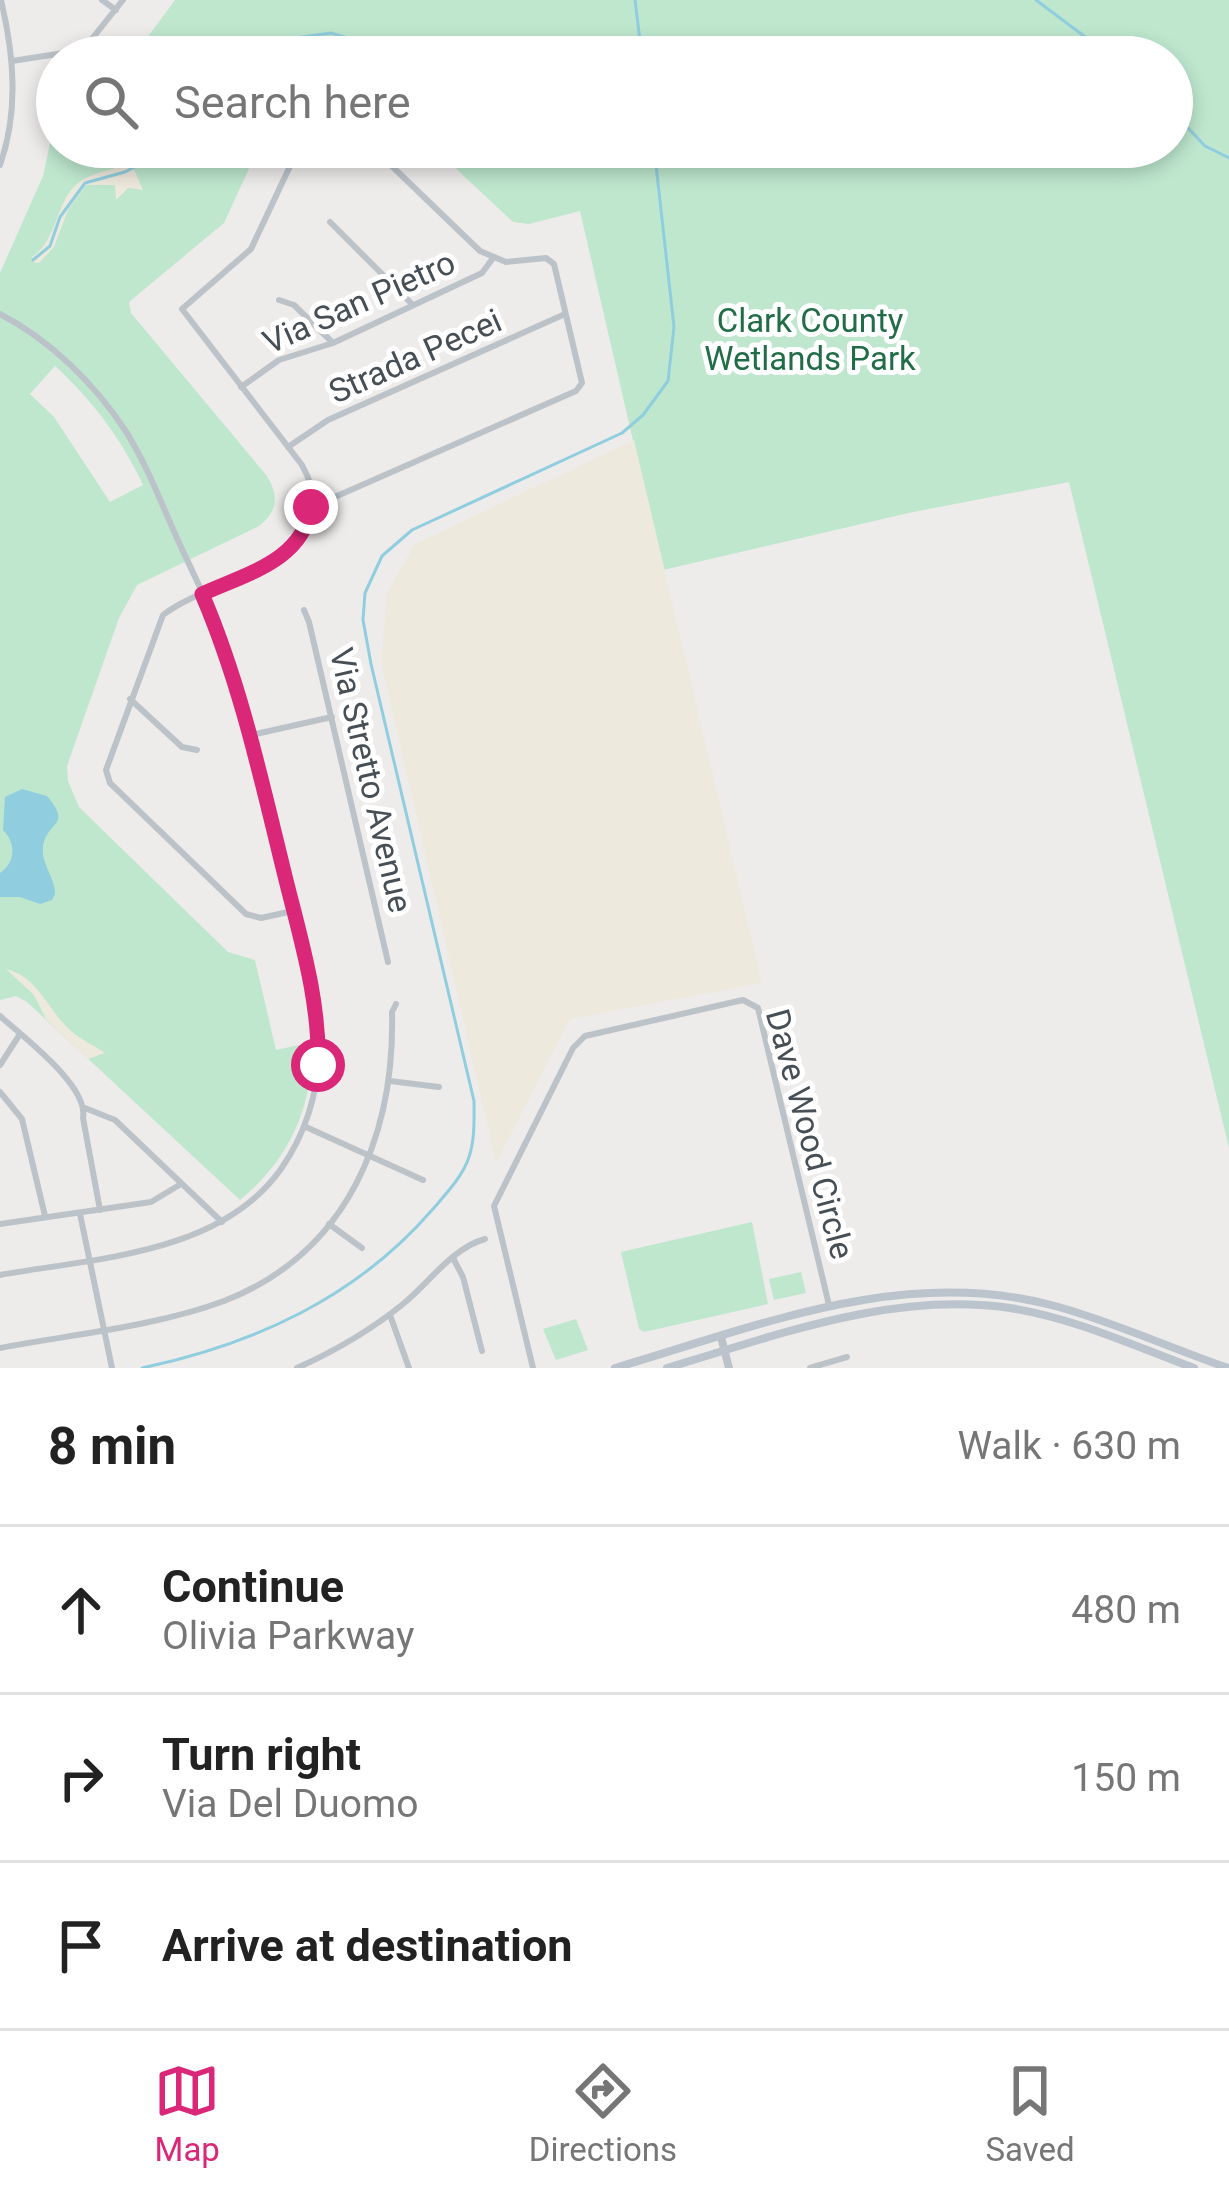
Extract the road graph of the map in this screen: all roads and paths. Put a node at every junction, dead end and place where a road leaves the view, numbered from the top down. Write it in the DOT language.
graph roads {
  1 [pos="102,0"];
  2 [pos="123,0"];
  3 [pos="1,4"];
  4 [pos="116,10"];
  5 [pos="95,36"];
  6 [pos="36,57"];
  7 [pos="12,61"];
  8 [pos="0,165"];
  9 [pos="289,168"];
  10 [pos="393,168"];
  11 [pos="330,222"];
  12 [pos="493,258"];
  13 [pos="279,300"];
  14 [pos="413,305"];
  15 [pos="0,314"];
  16 [pos="565,314"];
  17 [pos="333,343"];
  18 [pos="241,387"];
  19 [pos="288,447"];
  20 [pos="311,507"];
  21 [pos="202,594"];
  22 [pos="304,610"];
  23 [pos="130,699"];
  24 [pos="332,717"];
  25 [pos="251,736"];
  26 [pos="196,750"];
  27 [pos="293,910"];
  28 [pos="388,962"];
  29 [pos="396,1004"];
  30 [pos="0,1016"];
  31 [pos="20,1034"];
  32 [pos="0,1065"];
  33 [pos="391,1082"];
  34 [pos="439,1088"];
  35 [pos="0,1093"];
  36 [pos="85,1108"];
  37 [pos="304,1127"];
  38 [pos="370,1156"];
  39 [pos="423,1180"];
  40 [pos="181,1184"];
  41 [pos="100,1210"];
  42 [pos="80,1214"];
  43 [pos="45,1216"];
  44 [pos="222,1222"];
  45 [pos="329,1223"];
  46 [pos="0,1224"];
  47 [pos="485,1239"];
  48 [pos="362,1248"];
  49 [pos="88,1258"];
  50 [pos="453,1258"];
  51 [pos="0,1275"];
  52 [pos="829,1305"];
  53 [pos="860,1312"];
  54 [pos="389,1314"];
  55 [pos="101,1328"];
  56 [pos="721,1337"];
  57 [pos="0,1348"];
  58 [pos="724,1351"];
  59 [pos="482,1352"];
  60 [pos="324,1355"];
  61 [pos="847,1357"];
  62 [pos="111,1364"];
  63 [pos="297,1368"];
  64 [pos="328,1368"];
  65 [pos="409,1368"];
  66 [pos="533,1368"];
  67 [pos="615,1368"];
  68 [pos="667,1368"];
  69 [pos="729,1368"];
  70 [pos="810,1368"];
  71 [pos="1195,1368"];
  72 [pos="1228,1368"];
  1 -- 4 [label="street"];
  2 -- 4 [label="street"];
  3 -- 7 [label="street"];
  4 -- 5 [label="street"];
  6 -- 7 [label="street"];
  7 -- 8 [label="street"];
  9 -- 18 [label="street"];
  10 -- 12 [label="street"];
  11 -- 14 [label="street"];
  12 -- 14 [label="street, Via San Pietro"];
  12 -- 16 [label="street"];
  13 -- 17 [label="street"];
  14 -- 17 [label="street, Via San Pietro"];
  15 -- 21 [label="street"];
  16 -- 19 [label="street, Strada Pecei"];
  16 -- 20 [label="street"];
  17 -- 18 [label="street, Via San Pietro"];
  18 -- 19 [label="street"];
  19 -- 20 [label="street"];
  20 -- 21 [label="street"];
  21 -- 23 [label="street"];
  21 -- 25 [label="street"];
  22 -- 24 [label="street, Via Stretto Avenue"];
  23 -- 26 [label="street"];
  23 -- 27 [label="street"];
  24 -- 25 [label="street"];
  24 -- 28 [label="street, Via Stretto Avenue"];
  25 -- 27 [label="street"];
  27 -- 37 [label="street"];
  29 -- 33 [label="street"];
  30 -- 31 [label="street"];
  31 -- 32 [label="street"];
  31 -- 36 [label="street"];
  33 -- 34 [label="street"];
  33 -- 38 [label="street"];
  35 -- 43 [label="street"];
  36 -- 40 [label="street"];
  36 -- 41 [label="street"];
  37 -- 38 [label="street"];
  37 -- 44 [label="street"];
  38 -- 39 [label="street"];
  38 -- 45 [label="street"];
  40 -- 41 [label="street"];
  40 -- 44 [label="street"];
  41 -- 42 [label="street"];
  42 -- 43 [label="street"];
  42 -- 49 [label="street"];
  43 -- 46 [label="street"];
  44 -- 49 [label="street"];
  45 -- 48 [label="street"];
  45 -- 55 [label="street"];
  47 -- 50 [label="street"];
  49 -- 51 [label="street"];
  49 -- 55 [label="street"];
  50 -- 54 [label="street"];
  50 -- 59 [label="street"];
  52 -- 53 [label="main road"];
  52 -- 56 [label="main road"];
  52 -- 66 [label="street, Dave Wood Circle"];
  52 -- 72 [label="main road"];
  53 -- 58 [label="main road"];
  53 -- 71 [label="main road"];
  54 -- 60 [label="street"];
  54 -- 65 [label="street"];
  55 -- 57 [label="street"];
  55 -- 62 [label="street"];
  56 -- 58 [label="street"];
  56 -- 67 [label="main road"];
  58 -- 68 [label="main road"];
  58 -- 69 [label="street"];
  60 -- 63 [label="street"];
  60 -- 64 [label="street"];
  61 -- 70 [label="street"];
}
